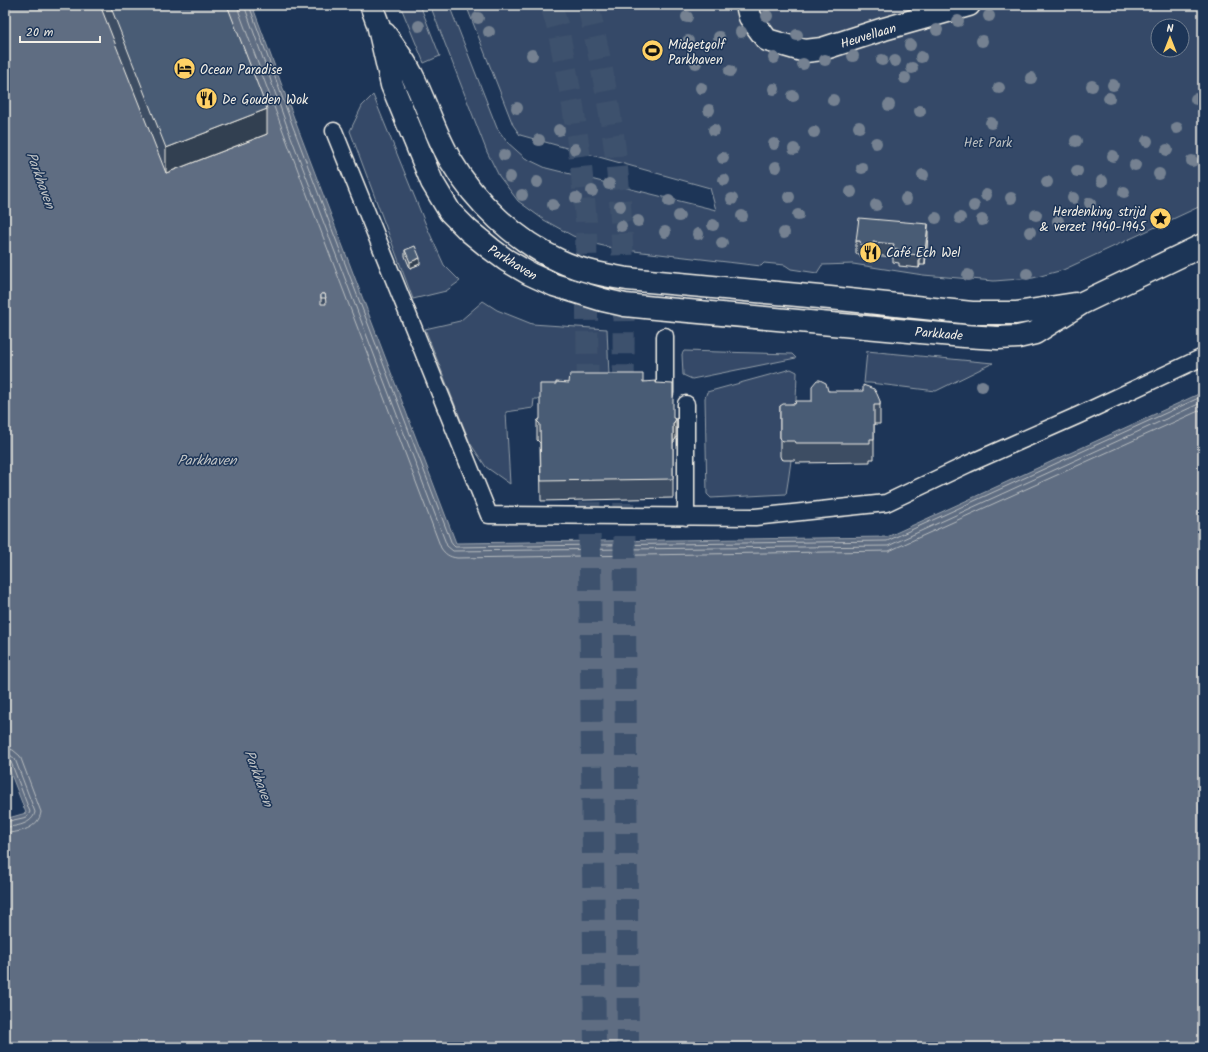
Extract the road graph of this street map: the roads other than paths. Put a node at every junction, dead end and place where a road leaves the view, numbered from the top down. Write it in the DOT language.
graph roads {
  1 [pos="746,5"];
  2 [pos="969,5"];
  3 [pos="375,14"];
  4 [pos="334,131"];
  5 [pos="1203,245"];
  6 [pos="780,294"];
  7 [pos="1082,303"];
  8 [pos="787,320"];
  9 [pos="665,336"];
  10 [pos="1203,357"];
  11 [pos="665,393"];
  12 [pos="686,404"];
  13 [pos="686,517"];
  1 -- 2 [label="street, Heuvellaan"];
  3 -- 6 [label="street, Parkhaven"];
  3 -- 8 [label="street, Parkhaven"];
  4 -- 13 [label="lane"];
  5 -- 7 [label="street, Parkkade"];
  6 -- 7 [label="street, Parkkade"];
  7 -- 8 [label="street, Parkkade"];
  9 -- 11 [label="lane"];
  10 -- 13 [label="lane"];
  12 -- 13 [label="lane"];
}
